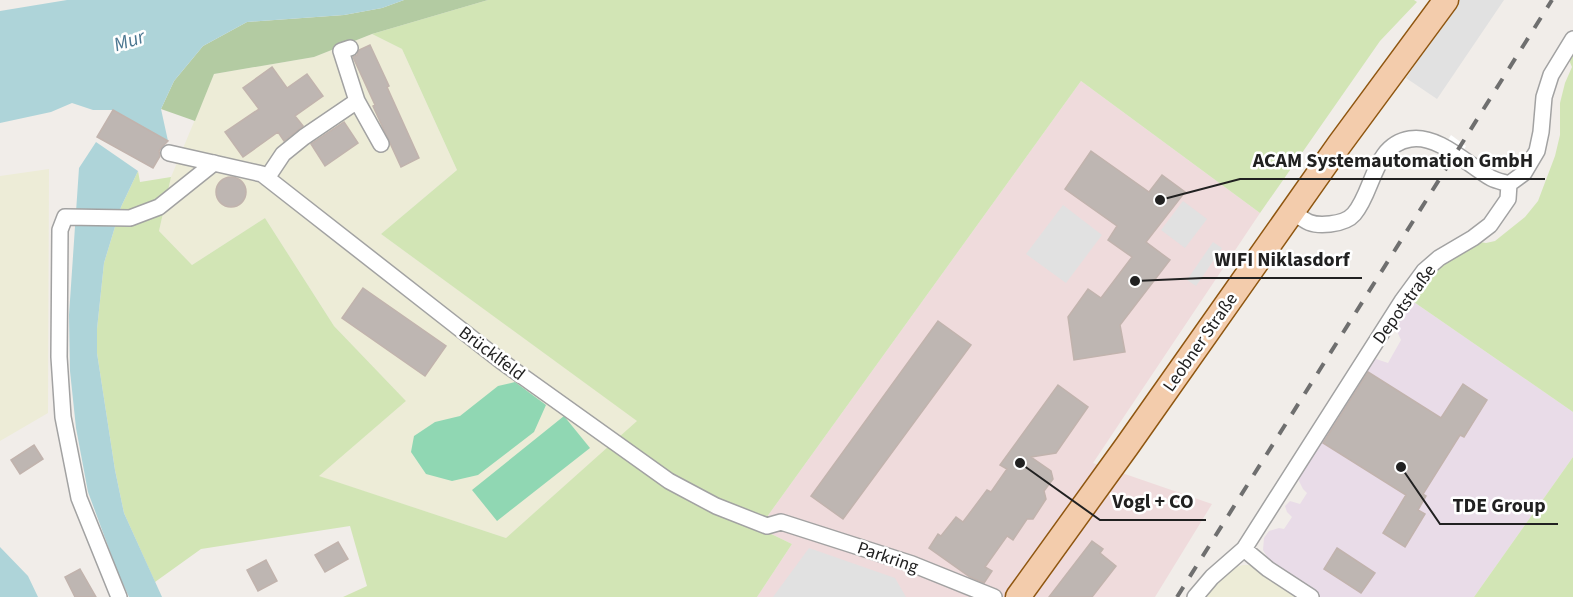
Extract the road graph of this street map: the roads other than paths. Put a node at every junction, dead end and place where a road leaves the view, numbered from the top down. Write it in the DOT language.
graph roads {
  1 [pos="1446,0"];
  2 [pos="1573,39"];
  3 [pos="350,48"];
  4 [pos="357,101"];
  5 [pos="381,144"];
  6 [pos="169,153"];
  7 [pos="214,163"];
  8 [pos="267,178"];
  9 [pos="1509,184"];
  10 [pos="1292,211"];
  11 [pos="781,522"];
  12 [pos="1244,549"];
  13 [pos="119,597"];
  14 [pos="994,597"];
  15 [pos="1017,597"];
  16 [pos="1195,597"];
  17 [pos="1311,597"];
  1 -- 10 [label="main road, Leobner Straße"];
  2 -- 9 [label="street, Depotstraße"];
  3 -- 4 [label="street"];
  4 -- 5 [label="street"];
  4 -- 8 [label="street"];
  6 -- 7 [label="street, Brücklfeld"];
  7 -- 8 [label="street, Brücklfeld"];
  7 -- 13 [label="street"];
  8 -- 11 [label="street, Brücklfeld"];
  9 -- 10 [label="street"];
  9 -- 12 [label="street, Depotstraße"];
  10 -- 15 [label="main road, Leobner Straße"];
  11 -- 14 [label="street, Parkring"];
  12 -- 16 [label="street, Depotstraße"];
  12 -- 17 [label="street"];
}
